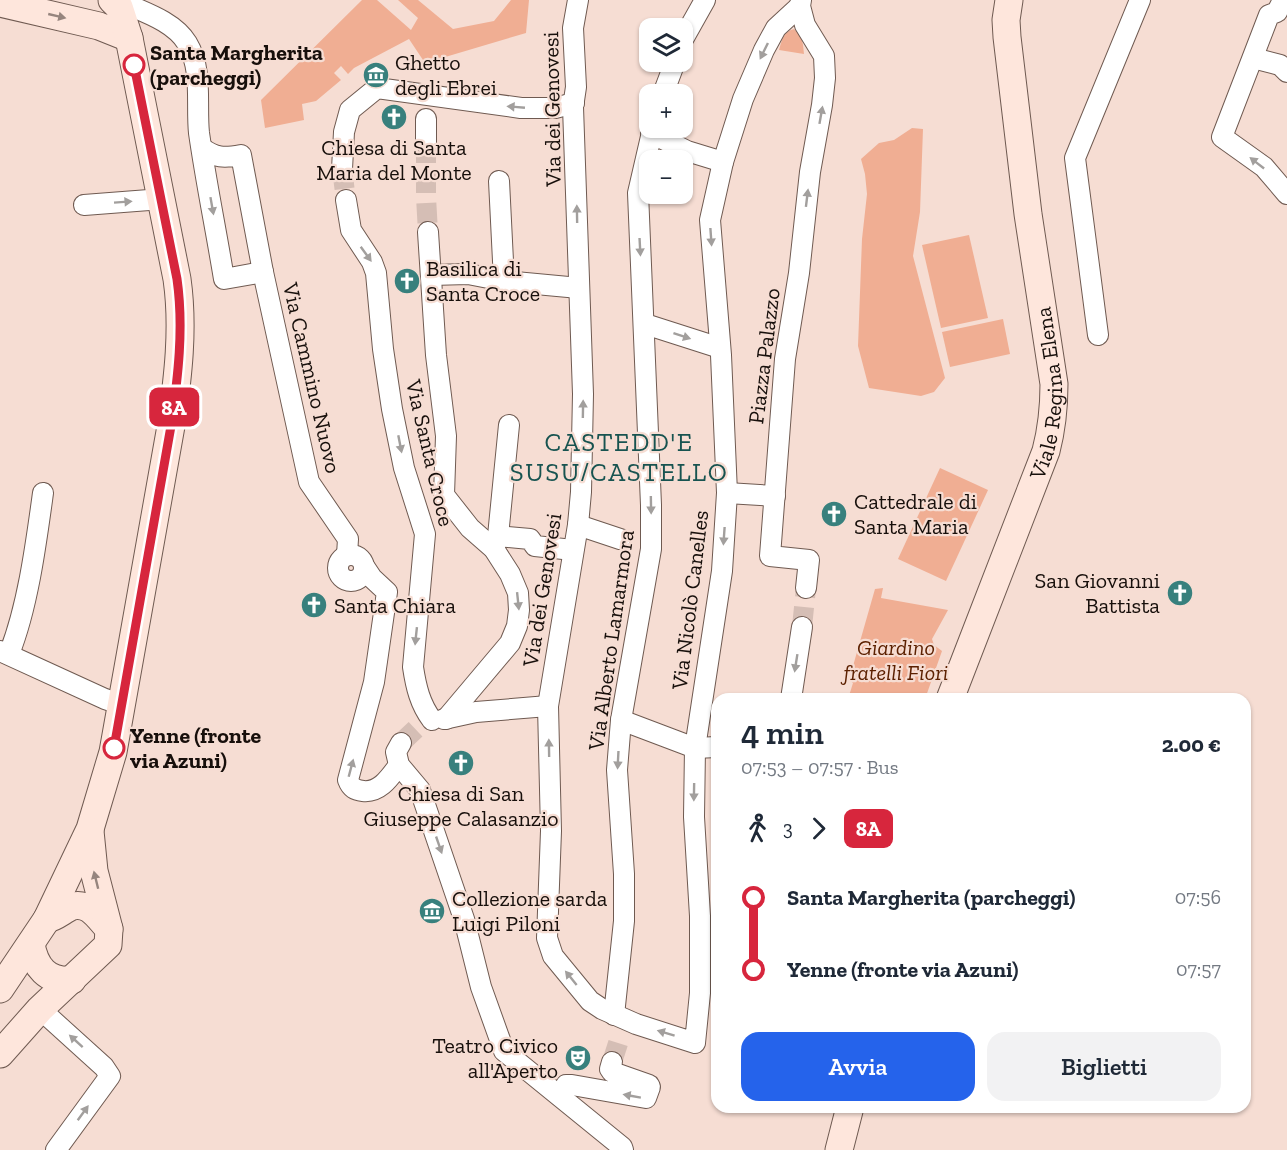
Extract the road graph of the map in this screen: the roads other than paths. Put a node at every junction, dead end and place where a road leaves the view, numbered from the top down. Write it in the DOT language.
graph roads {
  1 [pos="112,0"];
  2 [pos="117,0"];
  3 [pos="578,0"];
  4 [pos="705,0"];
  5 [pos="1009,0"];
  6 [pos="1140,0"];
  7 [pos="1283,0"];
  8 [pos="0,3"];
  9 [pos="801,3"];
  10 [pos="1269,8"];
  11 [pos="693,21"];
  12 [pos="129,39"];
  13 [pos="1253,58"];
  14 [pos="1285,67"];
  15 [pos="574,103"];
  16 [pos="426,119"];
  17 [pos="650,138"];
  18 [pos="665,138"];
  19 [pos="426,142"];
  20 [pos="202,148"];
  21 [pos="723,162"];
  22 [pos="342,169"];
  23 [pos="499,181"];
  24 [pos="1287,194"];
  25 [pos="162,200"];
  26 [pos="346,200"];
  27 [pos="84,205"];
  28 [pos="428,232"];
  29 [pos="263,272"];
  30 [pos="431,275"];
  31 [pos="504,281"];
  32 [pos="579,288"];
  33 [pos="645,324"];
  34 [pos="1098,335"];
  35 [pos="720,348"];
  36 [pos="510,425"];
  37 [pos="43,493"];
  38 [pos="727,493"];
  39 [pos="775,496"];
  40 [pos="578,525"];
  41 [pos="620,539"];
  42 [pos="496,543"];
  43 [pos="573,550"];
  44 [pos="806,588"];
  45 [pos="802,627"];
  46 [pos="4,653"];
  47 [pos="792,693"];
  48 [pos="952,693"];
  49 [pos="120,704"];
  50 [pos="471,705"];
  51 [pos="548,706"];
  52 [pos="621,720"];
  53 [pos="401,743"];
  54 [pos="711,747"];
  55 [pos="695,748"];
  56 [pos="399,765"];
  57 [pos="90,829"];
  58 [pos="47,920"];
  59 [pos="109,929"];
  60 [pos="31,944"];
  61 [pos="72,980"];
  62 [pos="0,989"];
  63 [pos="709,994"];
  64 [pos="40,1009"];
  65 [pos="624,1023"];
  66 [pos="695,1042"];
  67 [pos="0,1054"];
  68 [pos="612,1062"];
  69 [pos="560,1096"];
  70 [pos="848,1113"];
  71 [pos="56,1150"];
  72 [pos="624,1150"];
  73 [pos="839,1150"];
  1 -- 12 [label="street"];
  2 -- 20 [label="street, Via Cammino Nuovo"];
  3 -- 15 [label="street, Via dei Genovesi"];
  4 -- 11 [label="street"];
  5 -- 48 [label="street, Viale Regina Elena"];
  6 -- 34 [label="street"];
  7 -- 10 [label="street"];
  8 -- 12 [label="street, one-way"];
  9 -- 21 [label="street, Via Nicolò Canelles, one-way"];
  39 -- 9 [label="street, Piazza Palazzo, one-way"];
  10 -- 13 [label="street"];
  12 -- 25 [label="street"];
  13 -- 14 [label="street"];
  24 -- 13 [label="street, one-way"];
  15 -- 22 [label="street, one-way"];
  32 -- 15 [label="street, Via dei Genovesi, one-way"];
  16 -- 19 [label="street"];
  17 -- 33 [label="street, Via Alberto Lamarmora, one-way"];
  18 -- 21 [label="street"];
  20 -- 29 [label="street, Via Cammino Nuovo"];
  20 -- 29 [label="street, Via Cammino Nuovo, one-way"];
  21 -- 35 [label="street, Via Nicolò Canelles, one-way"];
  23 -- 31 [label="street"];
  27 -- 25 [label="street, one-way"];
  25 -- 49 [label="street"];
  26 -- 50 [label="street, Via Santa Croce, one-way"];
  28 -- 30 [label="street"];
  56 -- 29 [label="street, Via Cammino Nuovo, one-way"];
  30 -- 31 [label="street"];
  30 -- 42 [label="street"];
  31 -- 32 [label="street"];
  40 -- 32 [label="street, Via dei Genovesi, one-way"];
  33 -- 35 [label="street, one-way"];
  33 -- 52 [label="street, Via Alberto Lamarmora, one-way"];
  35 -- 38 [label="street, Via Nicolò Canelles"];
  36 -- 42 [label="street"];
  37 -- 46 [label="street"];
  38 -- 39 [label="street"];
  38 -- 55 [label="street, Via Nicolò Canelles, one-way"];
  39 -- 44 [label="street, Piazza Palazzo"];
  40 -- 41 [label="street"];
  40 -- 43 [label="street, Via dei Genovesi"];
  42 -- 43 [label="street"];
  42 -- 50 [label="street, one-way"];
  43 -- 51 [label="street, Via dei Genovesi"];
  45 -- 47 [label="street, one-way"];
  46 -- 49 [label="street"];
  49 -- 57 [label="street"];
  50 -- 51 [label="street"];
  65 -- 51 [label="street, Via dei Genovesi, one-way"];
  52 -- 55 [label="street"];
  52 -- 65 [label="street, Via Alberto Lamarmora, one-way"];
  53 -- 56 [label="street"];
  54 -- 55 [label="street"];
  55 -- 63 [label="street, Via Nicolò Canelles, one-way"];
  56 -- 69 [label="street, one-way"];
  57 -- 58 [label="street"];
  59 -- 57 [label="street, one-way"];
  58 -- 59 [label="street"];
  58 -- 60 [label="street"];
  59 -- 61 [label="street"];
  60 -- 61 [label="street"];
  60 -- 62 [label="street"];
  61 -- 64 [label="street"];
  63 -- 66 [label="street, Via Nicolò Canelles"];
  64 -- 67 [label="street"];
  71 -- 64 [label="street, one-way"];
  66 -- 65 [label="street, Via dei Genovesi, one-way"];
  68 -- 69 [label="street, one-way"];
  69 -- 72 [label="street"];
  70 -- 73 [label="street"];
}
